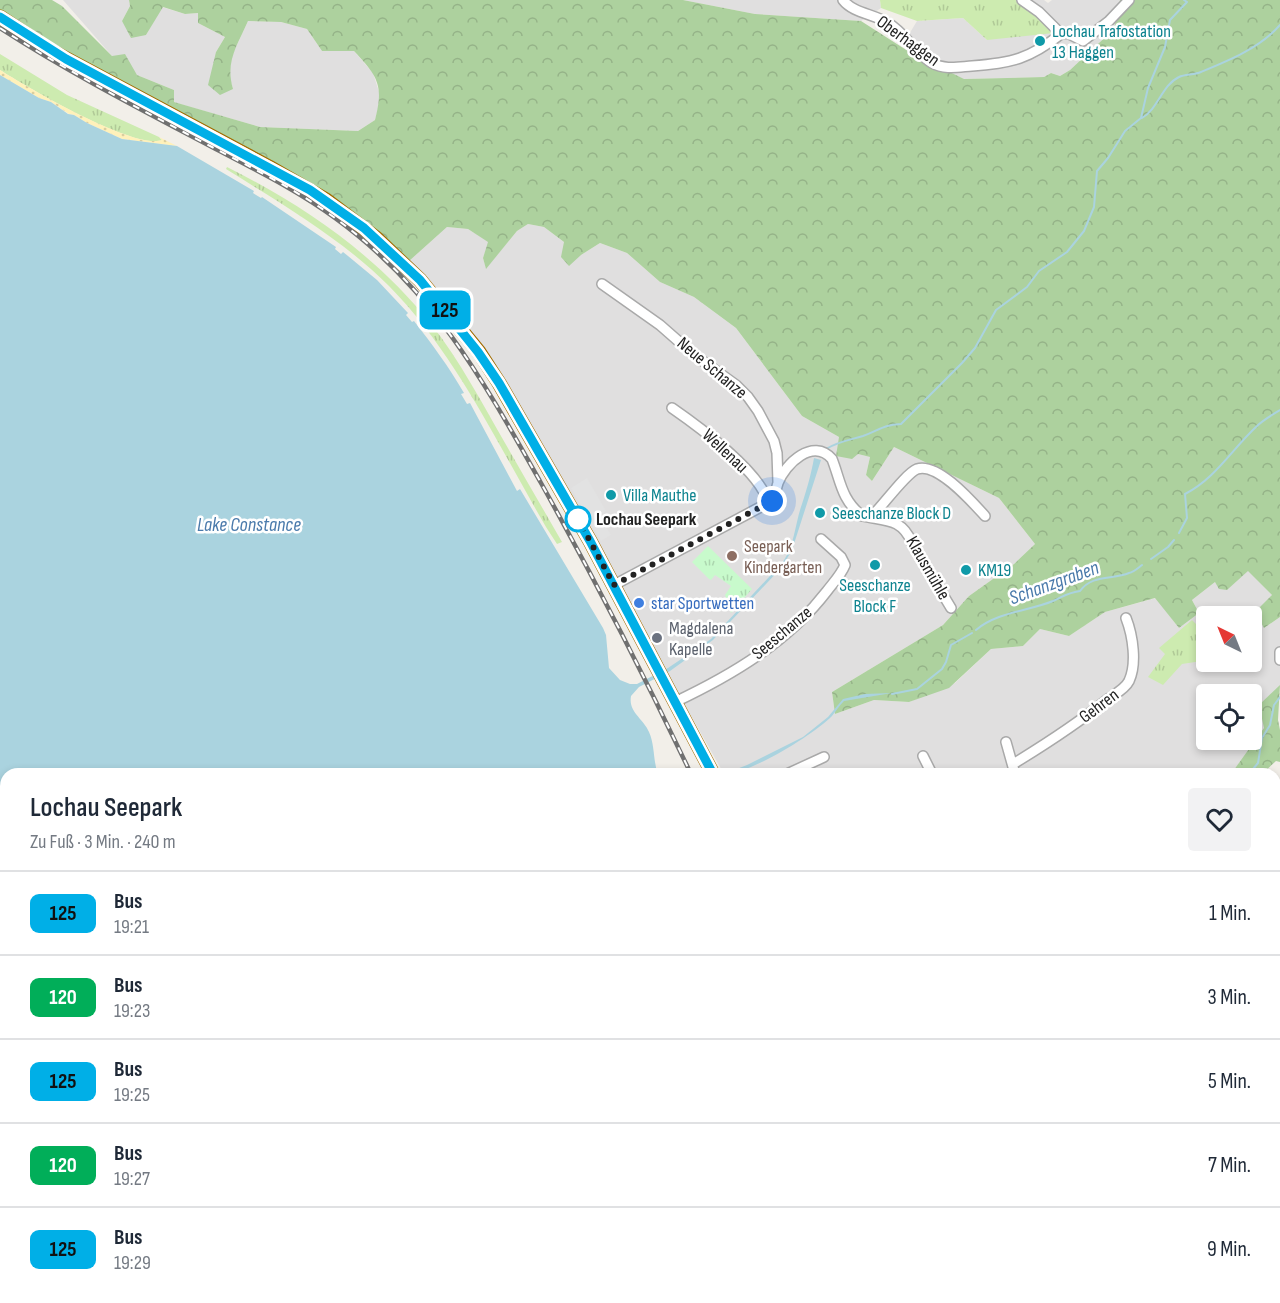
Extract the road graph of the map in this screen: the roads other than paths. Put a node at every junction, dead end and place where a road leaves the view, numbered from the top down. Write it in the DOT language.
graph roads {
  1 [pos="843,0"];
  2 [pos="1022,0"];
  3 [pos="1129,1"];
  4 [pos="0,17"];
  5 [pos="1061,34"];
  6 [pos="602,284"];
  7 [pos="672,408"];
  8 [pos="778,482"];
  9 [pos="768,503"];
  10 [pos="985,516"];
  11 [pos="871,517"];
  12 [pos="821,539"];
  13 [pos="614,585"];
  14 [pos="951,608"];
  15 [pos="1126,618"];
  16 [pos="1280,652"];
  17 [pos="1280,660"];
  18 [pos="675,702"];
  19 [pos="1006,742"];
  20 [pos="923,756"];
  21 [pos="824,757"];
  22 [pos="710,768"];
  23 [pos="800,768"];
  24 [pos="929,768"];
  25 [pos="1014,768"];
  26 [pos="1015,768"];
  1 -- 5 [label="street, Oberhaggen"];
  2 -- 5 [label="street"];
  3 -- 5 [label="street"];
  4 -- 13 [label="main road"];
  6 -- 8 [label="street, Neue Schanze"];
  7 -- 9 [label="street, Wellenau"];
  8 -- 9 [label="street, Klausmühle"];
  8 -- 11 [label="street, Klausmühle"];
  9 -- 13 [label="street"];
  10 -- 11 [label="street"];
  11 -- 14 [label="street, Klausmühle"];
  12 -- 18 [label="street, Seeschanze"];
  13 -- 18 [label="main road"];
  15 -- 26 [label="street, Gehren"];
  16 -- 17 [label="street"];
  18 -- 22 [label="main road"];
  19 -- 25 [label="street, Gehren"];
  20 -- 24 [label="street"];
  21 -- 23 [label="street"];
}
